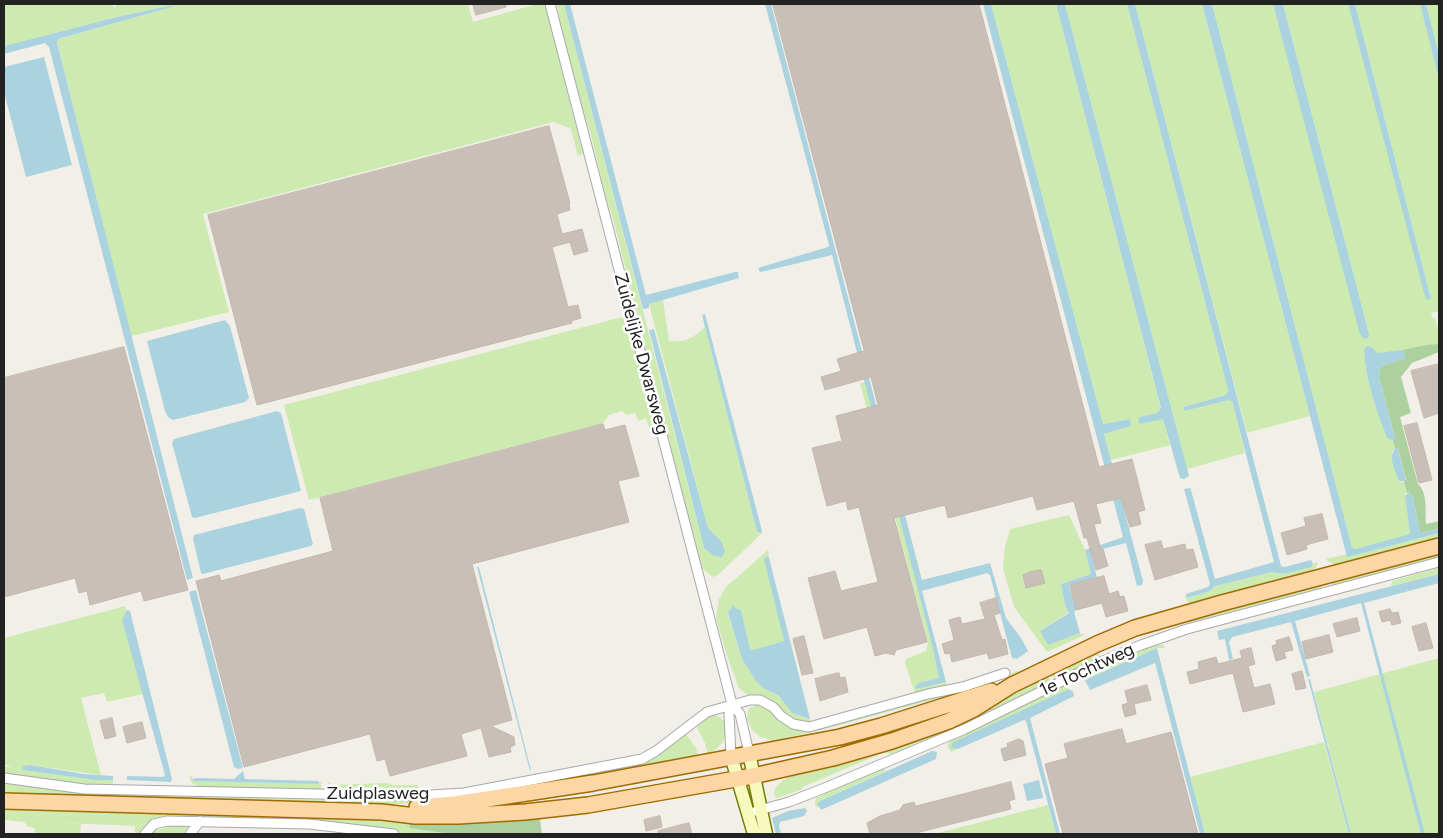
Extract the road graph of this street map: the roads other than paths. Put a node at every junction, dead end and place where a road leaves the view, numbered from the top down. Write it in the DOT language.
graph roads {
  1 [pos="550,4"];
  2 [pos="1439,546"];
  3 [pos="1439,562"];
  4 [pos="1008,679"];
  5 [pos="732,704"];
  6 [pos="749,753"];
  7 [pos="731,756"];
  8 [pos="4,778"];
  9 [pos="745,778"];
  10 [pos="4,801"];
  11 [pos="382,812"];
  12 [pos="754,812"];
  13 [pos="200,821"];
  14 [pos="145,834"];
  15 [pos="190,834"];
  16 [pos="394,834"];
  17 [pos="754,834"];
  18 [pos="766,834"];
  1 -- 5 [label="street, Zuidelijke Dwarsweg"];
  2 -- 4 [label="main road, 1e Tochtweg"];
  3 -- 12 [label="street, 1e Tochtweg"];
  4 -- 5 [label="street, 1e Tochtweg"];
  4 -- 6 [label="main road, 1e Tochtweg"];
  4 -- 9 [label="main road, 1e Tochtweg"];
  5 -- 6 [label="street, Zuidelijke Dwarsweg"];
  5 -- 7 [label="street, Zuidelijke Dwarsweg"];
  5 -- 8 [label="street, Zuidplasweg"];
  6 -- 7 [label="main road, 1e Tochtweg"];
  6 -- 9 [label="street, Zuidelijke Dwarsweg"];
  7 -- 9 [label="street, Zuidelijke Dwarsweg"];
  7 -- 11 [label="main road, Zuidplasweg"];
  9 -- 11 [label="main road, Zuidplasweg"];
  9 -- 12 [label="street, Zuidelijke Dwarsweg"];
  10 -- 11 [label="main road, Zuidplasweg"];
  12 -- 17 [label="street, Zuidelijke Dwarsweg"];
  12 -- 18 [label="street, Zuidelijke Dwarsweg"];
  13 -- 14 [label="street"];
  13 -- 15 [label="street"];
  13 -- 16 [label="street"];
}
